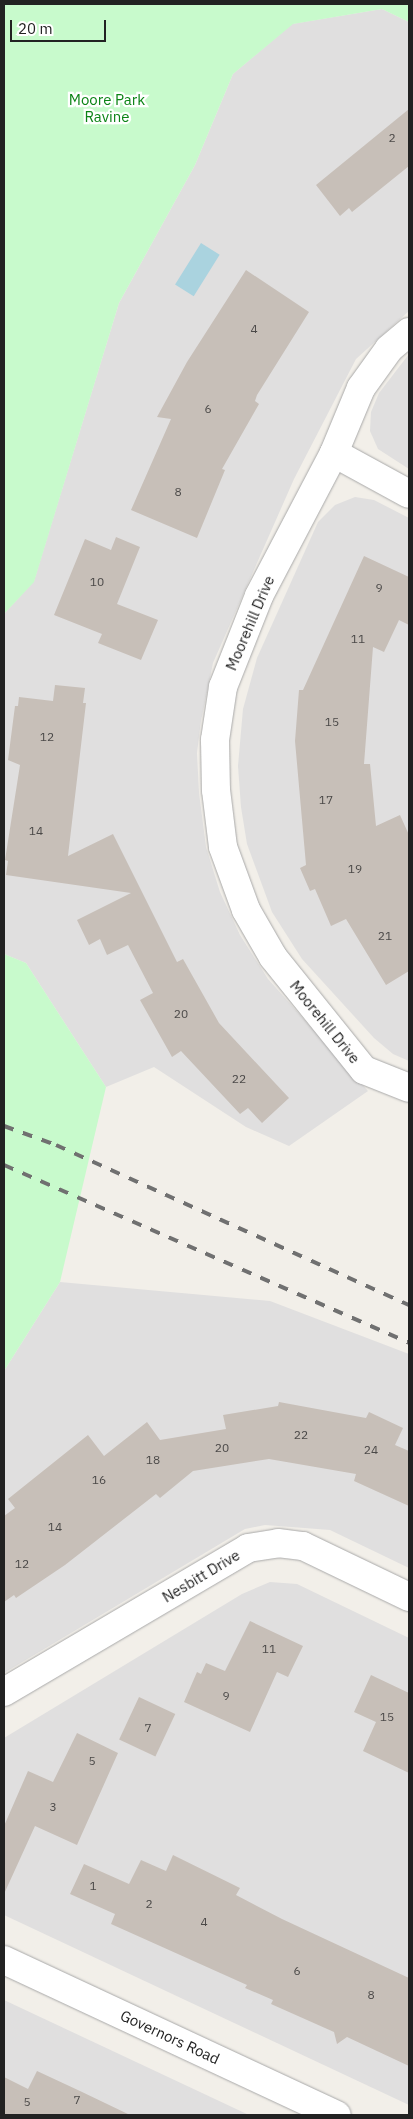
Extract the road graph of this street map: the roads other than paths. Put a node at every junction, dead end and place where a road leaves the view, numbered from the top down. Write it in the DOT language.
graph roads {
  1 [pos="409,332"];
  2 [pos="334,453"];
  3 [pos="409,494"];
  4 [pos="409,1088"];
  5 [pos="409,1597"];
  6 [pos="4,1692"];
  7 [pos="4,1960"];
  8 [pos="337,2115"];
  1 -- 2 [label="street, Moorehill Drive"];
  2 -- 3 [label="street"];
  2 -- 4 [label="street, Moorehill Drive"];
  5 -- 6 [label="street, Nesbitt Drive"];
  7 -- 8 [label="street, Governors Road"];
}
